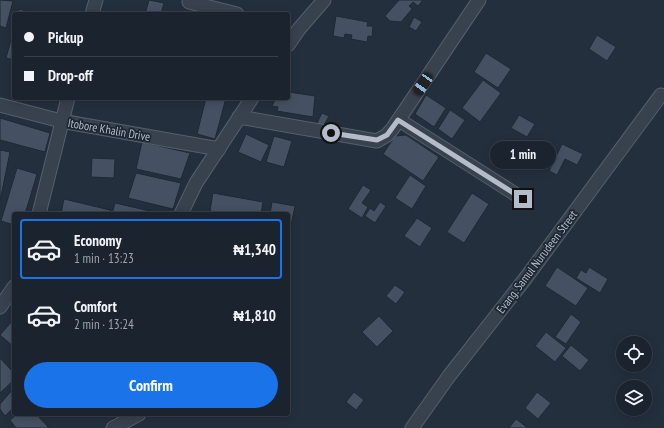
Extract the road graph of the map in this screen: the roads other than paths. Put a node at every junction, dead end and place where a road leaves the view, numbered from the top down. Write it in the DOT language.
graph roads {
  1 [pos="96,0"];
  2 [pos="324,0"];
  3 [pos="479,0"];
  4 [pos="189,2"];
  5 [pos="93,12"];
  6 [pos="229,12"];
  7 [pos="293,28"];
  8 [pos="290,38"];
  9 [pos="661,95"];
  10 [pos="67,100"];
  11 [pos="251,100"];
  12 [pos="0,105"];
  13 [pos="239,117"];
  14 [pos="398,120"];
  15 [pos="61,121"];
  16 [pos="220,149"];
  17 [pos="523,199"];
  18 [pos="39,212"];
  19 [pos="183,212"];
  20 [pos="12,290"];
  21 [pos="0,307"];
  22 [pos="135,416"];
  23 [pos="113,428"];
  24 [pos="412,428"];
  1 -- 5 [label="street"];
  2 -- 7 [label="street"];
  3 -- 14 [label="street"];
  4 -- 6 [label="street"];
  7 -- 8 [label="street"];
  9 -- 24 [label="street, Evang. Samul Nurudeen Street"];
  10 -- 15 [label="street"];
  11 -- 13 [label="street"];
  12 -- 15 [label="street, Itobore Khalin Drive"];
  13 -- 14 [label="street"];
  13 -- 16 [label="street"];
  14 -- 17 [label="street"];
  15 -- 16 [label="street, Itobore Khalin Drive"];
  15 -- 18 [label="street"];
  16 -- 19 [label="street"];
  20 -- 21 [label="street"];
  22 -- 23 [label="street"];
}
